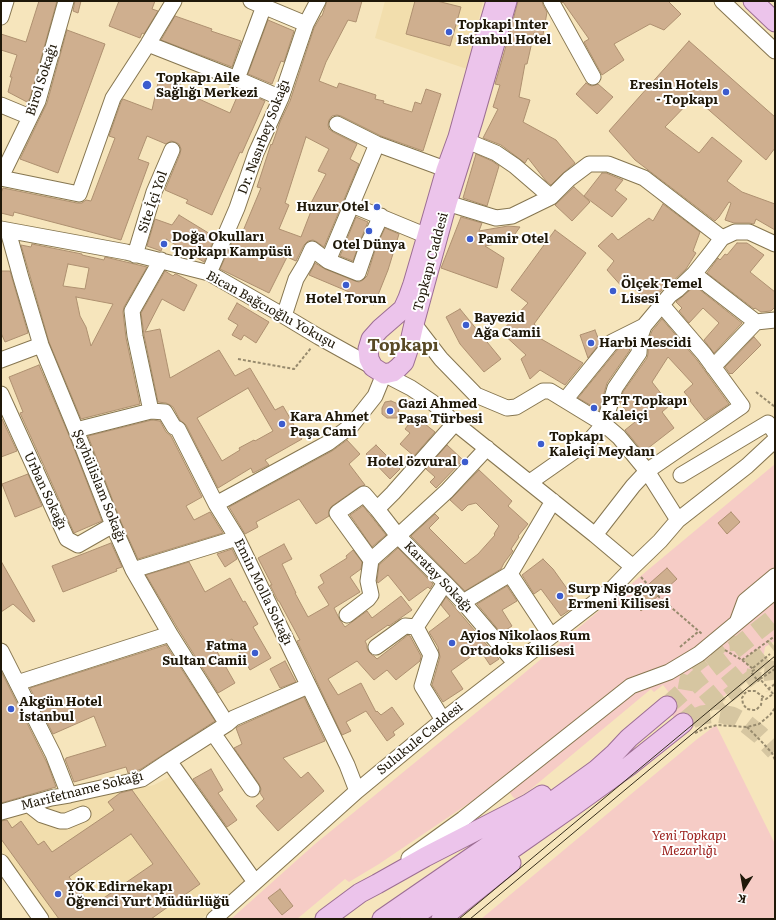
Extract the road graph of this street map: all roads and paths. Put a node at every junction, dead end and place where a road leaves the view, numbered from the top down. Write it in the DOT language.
graph roads {
  1 [pos="6,1"];
  2 [pos="66,1"];
  3 [pos="174,1"];
  4 [pos="318,1"];
  5 [pos="496,1"];
  6 [pos="507,1"];
  7 [pos="551,1"];
  8 [pos="722,1"];
  9 [pos="753,1"];
  10 [pos="258,4"];
  11 [pos="1,17"];
  12 [pos="775,22"];
  13 [pos="306,24"];
  14 [pos="148,44"];
  15 [pos="775,51"];
  16 [pos="593,77"];
  17 [pos="237,79"];
  18 [pos="281,98"];
  19 [pos="1,105"];
  20 [pos="30,117"];
  21 [pos="337,124"];
  22 [pos="463,139"];
  23 [pos="377,144"];
  24 [pos="172,150"];
  25 [pos="451,171"];
  26 [pos="1,178"];
  27 [pos="551,197"];
  28 [pos="447,203"];
  29 [pos="352,205"];
  30 [pos="381,216"];
  31 [pos="4,230"];
  32 [pos="427,236"];
  33 [pos="722,238"];
  34 [pos="775,244"];
  35 [pos="135,254"];
  36 [pos="161,260"];
  37 [pos="328,261"];
  38 [pos="209,273"];
  39 [pos="694,274"];
  40 [pos="661,304"];
  41 [pos="284,316"];
  42 [pos="775,320"];
  43 [pos="756,322"];
  44 [pos="414,324"];
  45 [pos="644,326"];
  46 [pos="319,337"];
  47 [pos="41,345"];
  48 [pos="1,360"];
  49 [pos="238,360"];
  50 [pos="713,367"];
  51 [pos="378,370"];
  52 [pos="756,392"];
  53 [pos="1,394"];
  54 [pos="565,400"];
  55 [pos="775,407"];
  56 [pos="151,411"];
  57 [pos="455,423"];
  58 [pos="604,424"];
  59 [pos="76,430"];
  60 [pos="775,433"];
  61 [pos="775,440"];
  62 [pos="487,448"];
  63 [pos="647,471"];
  64 [pos="680,475"];
  65 [pos="530,482"];
  66 [pos="553,501"];
  67 [pos="216,504"];
  68 [pos="377,509"];
  69 [pos="678,520"];
  70 [pos="113,525"];
  71 [pos="595,535"];
  72 [pos="398,536"];
  73 [pos="237,538"];
  74 [pos="371,560"];
  75 [pos="632,567"];
  76 [pos="133,570"];
  77 [pos="510,574"];
  78 [pos="775,576"];
  79 [pos="445,583"];
  80 [pos="775,591"];
  81 [pos="463,602"];
  82 [pos="347,615"];
  83 [pos="737,622"];
  84 [pos="416,627"];
  85 [pos="699,631"];
  86 [pos="170,634"];
  87 [pos="551,636"];
  88 [pos="775,636"];
  89 [pos="713,642"];
  90 [pos="376,647"];
  91 [pos="680,647"];
  92 [pos="1,651"];
  93 [pos="770,654"];
  94 [pos="742,660"];
  95 [pos="515,663"];
  96 [pos="752,668"];
  97 [pos="775,669"];
  98 [pos="760,680"];
  99 [pos="17,683"];
  100 [pos="775,684"];
  101 [pos="308,686"];
  102 [pos="768,689"];
  103 [pos="774,695"];
  104 [pos="762,698"];
  105 [pos="667,706"];
  106 [pos="775,708"];
  107 [pos="443,720"];
  108 [pos="227,724"];
  109 [pos="746,727"];
  110 [pos="689,728"];
  111 [pos="213,734"];
  112 [pos="629,738"];
  113 [pos="775,760"];
  114 [pos="169,761"];
  115 [pos="252,789"];
  116 [pos="357,791"];
  117 [pos="69,795"];
  118 [pos="28,804"];
  119 [pos="572,807"];
  120 [pos="1,812"];
  121 [pos="83,814"];
  122 [pos="1,862"];
  123 [pos="255,882"];
  124 [pos="360,893"];
  125 [pos="41,919"];
  126 [pos="214,919"];
  127 [pos="325,919"];
  128 [pos="382,919"];
  129 [pos="410,919"];
  130 [pos="441,919"];
  1 -- 11 [label="street"];
  2 -- 20 [label="street, Birol Sokağı"];
  3 -- 14 [label="street"];
  4 -- 13 [label="street, Dr. Nasırbey Sokağı"];
  5 -- 22 [label="main road, Topkapı Caddesi"];
  6 -- 22 [label="main road, Topkapı Caddesi"];
  7 -- 16 [label="street"];
  8 -- 15 [label="street"];
  9 -- 12 [label="main road"];
  10 -- 13 [label="street"];
  10 -- 17 [label="street"];
  13 -- 18 [label="street, Dr. Nasırbey Sokağı"];
  14 -- 17 [label="street"];
  14 -- 26 [label="street"];
  17 -- 18 [label="street"];
  18 -- 38 [label="street, Dr. Nasırbey Sokağı"];
  19 -- 20 [label="street"];
  20 -- 26 [label="street, Birol Sokağı"];
  21 -- 23 [label="street"];
  22 -- 25 [label="main road, Topkapı Caddesi"];
  22 -- 27 [label="street"];
  23 -- 25 [label="street"];
  23 -- 29 [label="street"];
  24 -- 35 [label="street, Site İçi Yol"];
  25 -- 28 [label="main road, Topkapı Caddesi"];
  25 -- 32 [label="main road, Topkapı Caddesi"];
  27 -- 28 [label="street"];
  27 -- 33 [label="street"];
  28 -- 44 [label="main road, Topkapı Caddesi"];
  29 -- 30 [label="street"];
  29 -- 37 [label="street"];
  30 -- 32 [label="street"];
  30 -- 37 [label="street"];
  31 -- 35 [label="street, Bican Bağcıoğlu Yokuşu"];
  31 -- 47 [label="street, Şeyhülislam Sokağı"];
  32 -- 51 [label="main road, Topkapı Caddesi"];
  33 -- 34 [label="street"];
  33 -- 39 [label="street"];
  35 -- 36 [label="street, Bican Bağcıoğlu Yokuşu"];
  36 -- 38 [label="street, Bican Bağcıoğlu Yokuşu"];
  36 -- 56 [label="street"];
  37 -- 41 [label="street"];
  38 -- 41 [label="street, Bican Bağcıoğlu Yokuşu"];
  39 -- 40 [label="street"];
  39 -- 43 [label="street"];
  40 -- 45 [label="street"];
  40 -- 50 [label="street"];
  41 -- 46 [label="street, Bican Bağcıoğlu Yokuşu"];
  42 -- 43 [label="street"];
  43 -- 50 [label="street"];
  44 -- 51 [label="main road"];
  44 -- 54 [label="street, Topkapı Caddesi"];
  45 -- 54 [label="street"];
  45 -- 58 [label="street"];
  46 -- 49 [label="path"];
  46 -- 51 [label="street, Bican Bağcıoğlu Yokuşu"];
  47 -- 48 [label="street"];
  47 -- 59 [label="street, Şeyhülislam Sokağı"];
  50 -- 63 [label="street"];
  51 -- 57 [label="street"];
  51 -- 67 [label="street"];
  52 -- 55 [label="path"];
  53 -- 70 [label="street, Urban Sokağı"];
  54 -- 58 [label="street, Topkapı Caddesi"];
  56 -- 59 [label="street"];
  56 -- 67 [label="street, Emin Molla Sokağı"];
  57 -- 62 [label="street"];
  57 -- 68 [label="street"];
  58 -- 63 [label="street, Topkapı Caddesi"];
  58 -- 65 [label="street"];
  59 -- 70 [label="street, Şeyhülislam Sokağı"];
  60 -- 64 [label="street"];
  61 -- 69 [label="street, Sulukule Caddesi"];
  62 -- 65 [label="street"];
  62 -- 72 [label="street"];
  63 -- 69 [label="street, Topkapı Caddesi"];
  63 -- 71 [label="street"];
  65 -- 66 [label="street"];
  66 -- 71 [label="street"];
  66 -- 77 [label="street"];
  67 -- 73 [label="street, Emin Molla Sokağı"];
  68 -- 72 [label="street, Karatay Sokağı"];
  68 -- 74 [label="street, Karatay Sokağı"];
  69 -- 75 [label="street, Sulukule Caddesi"];
  70 -- 76 [label="street, Şeyhülislam Sokağı"];
  71 -- 75 [label="street"];
  72 -- 74 [label="street"];
  72 -- 79 [label="street, Karatay Sokağı"];
  73 -- 76 [label="street"];
  73 -- 101 [label="street, Emin Molla Sokağı"];
  74 -- 82 [label="street"];
  75 -- 85 [label="path"];
  75 -- 87 [label="street, Sulukule Caddesi"];
  76 -- 86 [label="street, Şeyhülislam Sokağı"];
  77 -- 81 [label="street"];
  77 -- 87 [label="street"];
  78 -- 83 [label="street"];
  79 -- 81 [label="street, Karatay Sokağı"];
  79 -- 84 [label="street"];
  80 -- 83 [label="street"];
  81 -- 95 [label="street, Karatay Sokağı"];
  83 -- 89 [label="street"];
  84 -- 90 [label="street"];
  84 -- 107 [label="street"];
  85 -- 89 [label="path"];
  85 -- 91 [label="path"];
  86 -- 99 [label="street"];
  86 -- 108 [label="street, Şeyhülislam Sokağı"];
  87 -- 95 [label="street, Sulukule Caddesi"];
  88 -- 94 [label="path"];
  89 -- 94 [label="path"];
  89 -- 124 [label="street"];
  92 -- 99 [label="street"];
  93 -- 96 [label="path"];
  94 -- 96 [label="path"];
  95 -- 107 [label="street, Sulukule Caddesi"];
  96 -- 98 [label="path"];
  97 -- 98 [label="path"];
  98 -- 102 [label="path"];
  99 -- 117 [label="street"];
  100 -- 102 [label="path"];
  101 -- 108 [label="street, Marifetname Sokağı"];
  101 -- 116 [label="street, Emin Molla Sokağı"];
  102 -- 103 [label="path"];
  103 -- 104 [label="path"];
  105 -- 112 [label="main road"];
  106 -- 109 [label="path"];
  107 -- 116 [label="street, Sulukule Caddesi"];
  108 -- 111 [label="street, Marifetname Sokağı"];
  109 -- 110 [label="path"];
  109 -- 113 [label="path"];
  110 -- 119 [label="main road"];
  111 -- 114 [label="street, Marifetname Sokağı"];
  111 -- 115 [label="street"];
  112 -- 124 [label="main road"];
  112 -- 128 [label="main road"];
  114 -- 117 [label="street, Marifetname Sokağı"];
  114 -- 123 [label="street"];
  116 -- 123 [label="street, Sulukule Caddesi"];
  117 -- 118 [label="street, Marifetname Sokağı"];
  118 -- 120 [label="street, Marifetname Sokağı"];
  118 -- 121 [label="street"];
  119 -- 129 [label="main road"];
  119 -- 130 [label="main road"];
  122 -- 125 [label="street"];
  123 -- 126 [label="street, Sulukule Caddesi"];
  124 -- 127 [label="main road"];
}
